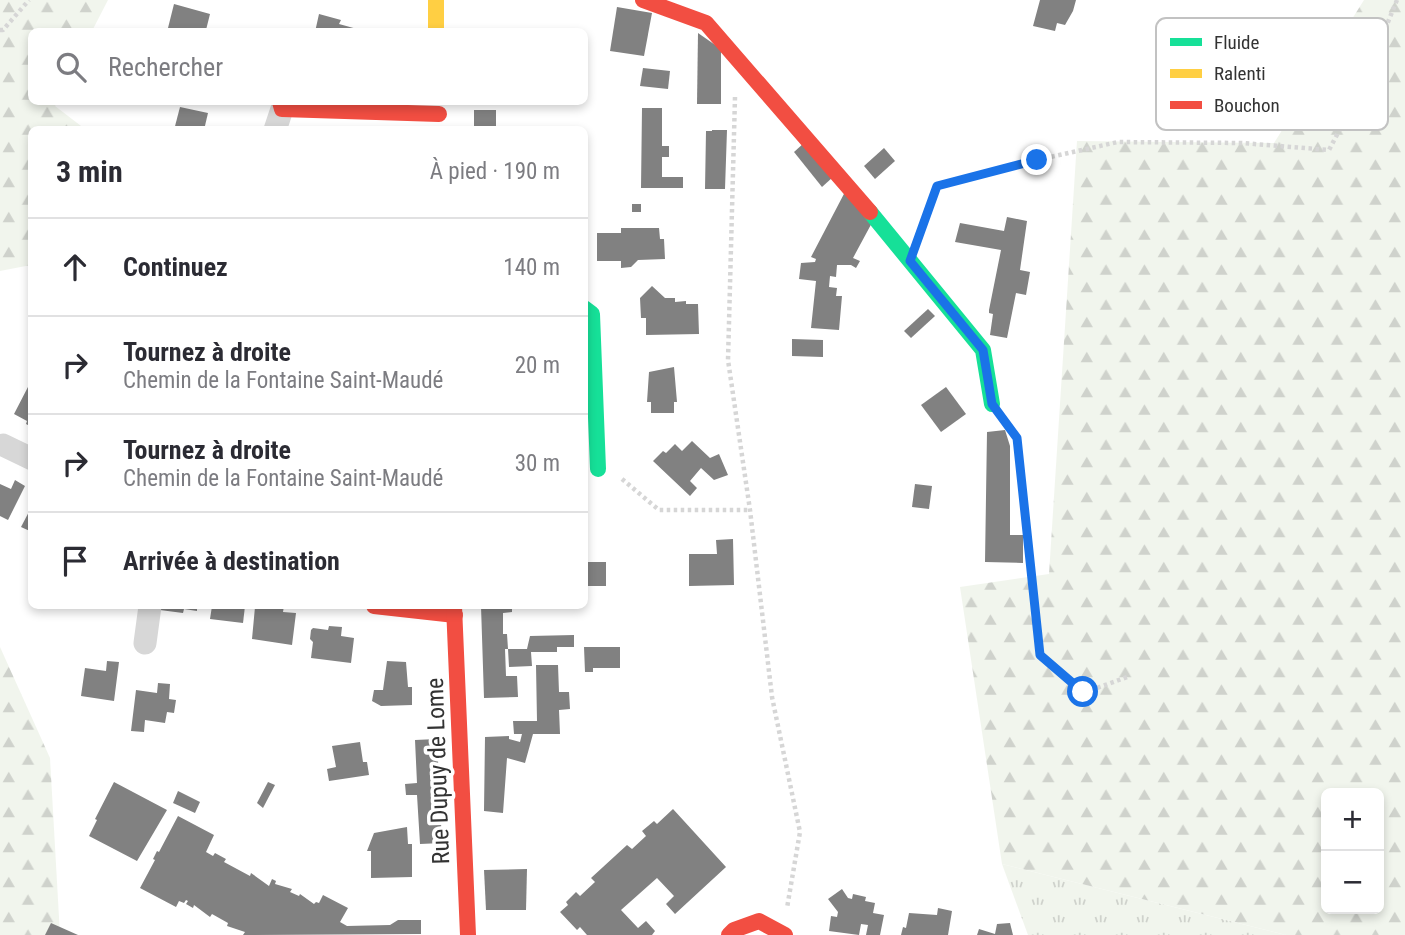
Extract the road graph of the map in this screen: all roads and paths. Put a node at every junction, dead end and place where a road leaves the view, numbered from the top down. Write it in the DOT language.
graph roads {
  1 [pos="29,0"];
  2 [pos="436,0"];
  3 [pos="643,0"];
  4 [pos="1397,0"];
  5 [pos="1388,22"];
  6 [pos="436,28"];
  7 [pos="0,30"];
  8 [pos="736,57"];
  9 [pos="279,113"];
  10 [pos="439,115"];
  11 [pos="1340,130"];
  12 [pos="910,261"];
  13 [pos="588,310"];
  14 [pos="992,404"];
  15 [pos="3,446"];
  16 [pos="28,457"];
  17 [pos="598,469"];
  18 [pos="750,510"];
  19 [pos="150,609"];
  20 [pos="435,609"];
  21 [pos="455,610"];
  22 [pos="145,643"];
  23 [pos="1130,676"];
  24 [pos="784,934"];
  25 [pos="468,935"];
  26 [pos="729,935"];
  1 -- 7 [label="path"];
  2 -- 6 [label="street"];
  3 -- 8 [label="street"];
  4 -- 5 [label="path"];
  8 -- 12 [label="street"];
  8 -- 18 [label="path"];
  9 -- 10 [label="street"];
  11 -- 12 [label="path"];
  12 -- 14 [label="street"];
  13 -- 17 [label="street"];
  14 -- 23 [label="path"];
  15 -- 16 [label="street"];
  17 -- 18 [label="path"];
  18 -- 24 [label="path"];
  19 -- 22 [label="street"];
  20 -- 21 [label="street"];
  21 -- 25 [label="street, Rue Dupuy de Lome"];
  24 -- 26 [label="street"];
}
